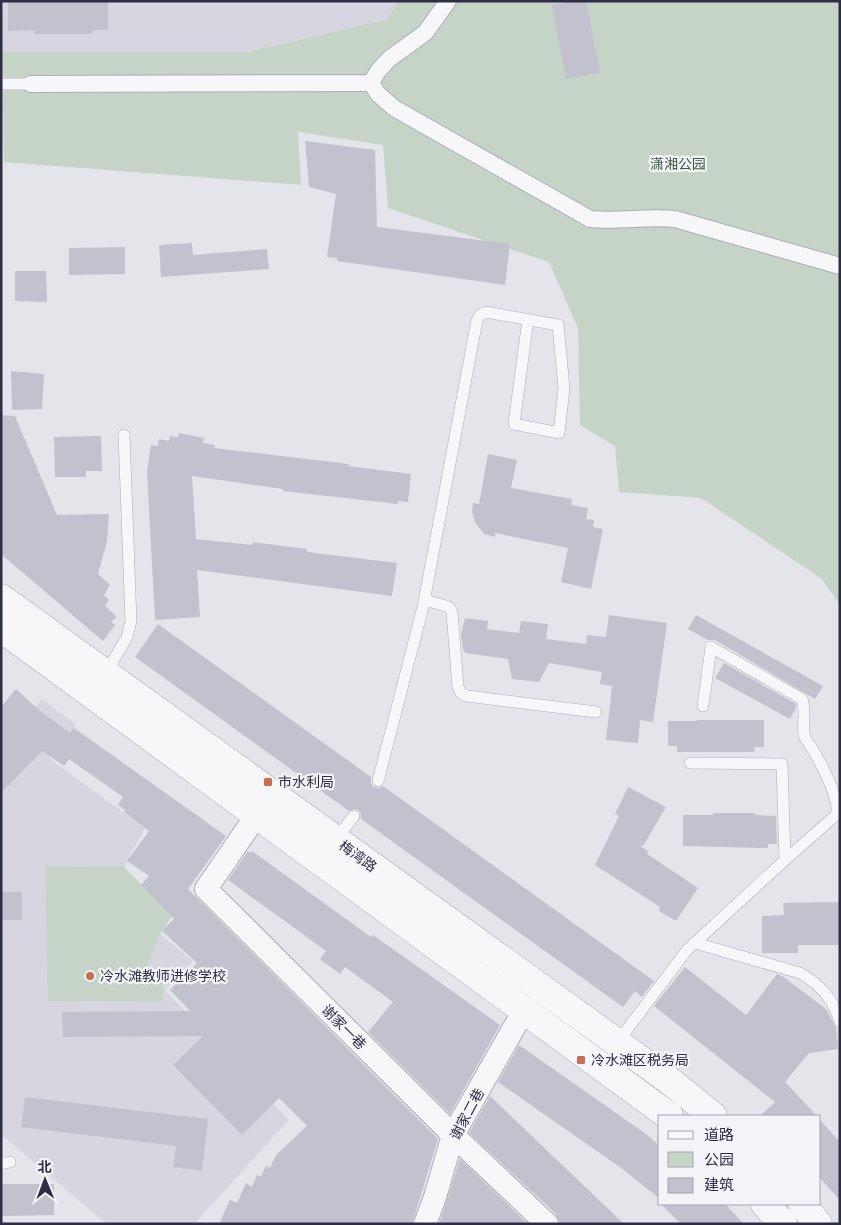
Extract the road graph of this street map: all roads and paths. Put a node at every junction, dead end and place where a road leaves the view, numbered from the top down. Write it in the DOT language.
graph roads {
  1 [pos="448,1"];
  2 [pos="371,83"];
  3 [pos="1,84"];
  4 [pos="31,84"];
  5 [pos="840,266"];
  6 [pos="528,319"];
  7 [pos="124,435"];
  8 [pos="1,598"];
  9 [pos="424,600"];
  10 [pos="1,628"];
  11 [pos="106,673"];
  12 [pos="703,706"];
  13 [pos="596,712"];
  14 [pos="690,763"];
  15 [pos="378,781"];
  16 [pos="256,816"];
  17 [pos="354,816"];
  18 [pos="336,840"];
  19 [pos="785,860"];
  20 [pos="695,943"];
  21 [pos="524,1010"];
  22 [pos="840,1022"];
  23 [pos="617,1043"];
  24 [pos="668,1115"];
  25 [pos="712,1115"];
  26 [pos="453,1135"];
  27 [pos="766,1205"];
  28 [pos="803,1205"];
  29 [pos="425,1224"];
  30 [pos="547,1224"];
  31 [pos="783,1224"];
  32 [pos="818,1224"];
  1 -- 2 [label="street"];
  2 -- 4 [label="street"];
  2 -- 5 [label="street"];
  3 -- 4 [label="lane"];
  6 -- 6 [label="lane"];
  6 -- 9 [label="lane"];
  7 -- 11 [label="lane"];
  8 -- 11 [label="street, 梅湾路"];
  9 -- 13 [label="lane"];
  9 -- 15 [label="lane"];
  10 -- 16 [label="street, 梅湾路"];
  11 -- 18 [label="street, 梅湾路"];
  12 -- 19 [label="lane"];
  14 -- 19 [label="lane"];
  16 -- 21 [label="street, 梅湾路"];
  16 -- 26 [label="street, 谢家一巷"];
  17 -- 18 [label="lane"];
  18 -- 23 [label="street, 梅湾路"];
  19 -- 20 [label="lane"];
  20 -- 22 [label="lane"];
  20 -- 23 [label="lane"];
  21 -- 24 [label="street, 梅湾路"];
  21 -- 26 [label="street, 谢家二巷"];
  23 -- 25 [label="street, 梅湾路"];
  26 -- 29 [label="street, 谢家二巷"];
  26 -- 30 [label="street, 谢家一巷"];
  27 -- 31 [label="street"];
  28 -- 32 [label="street"];
}
